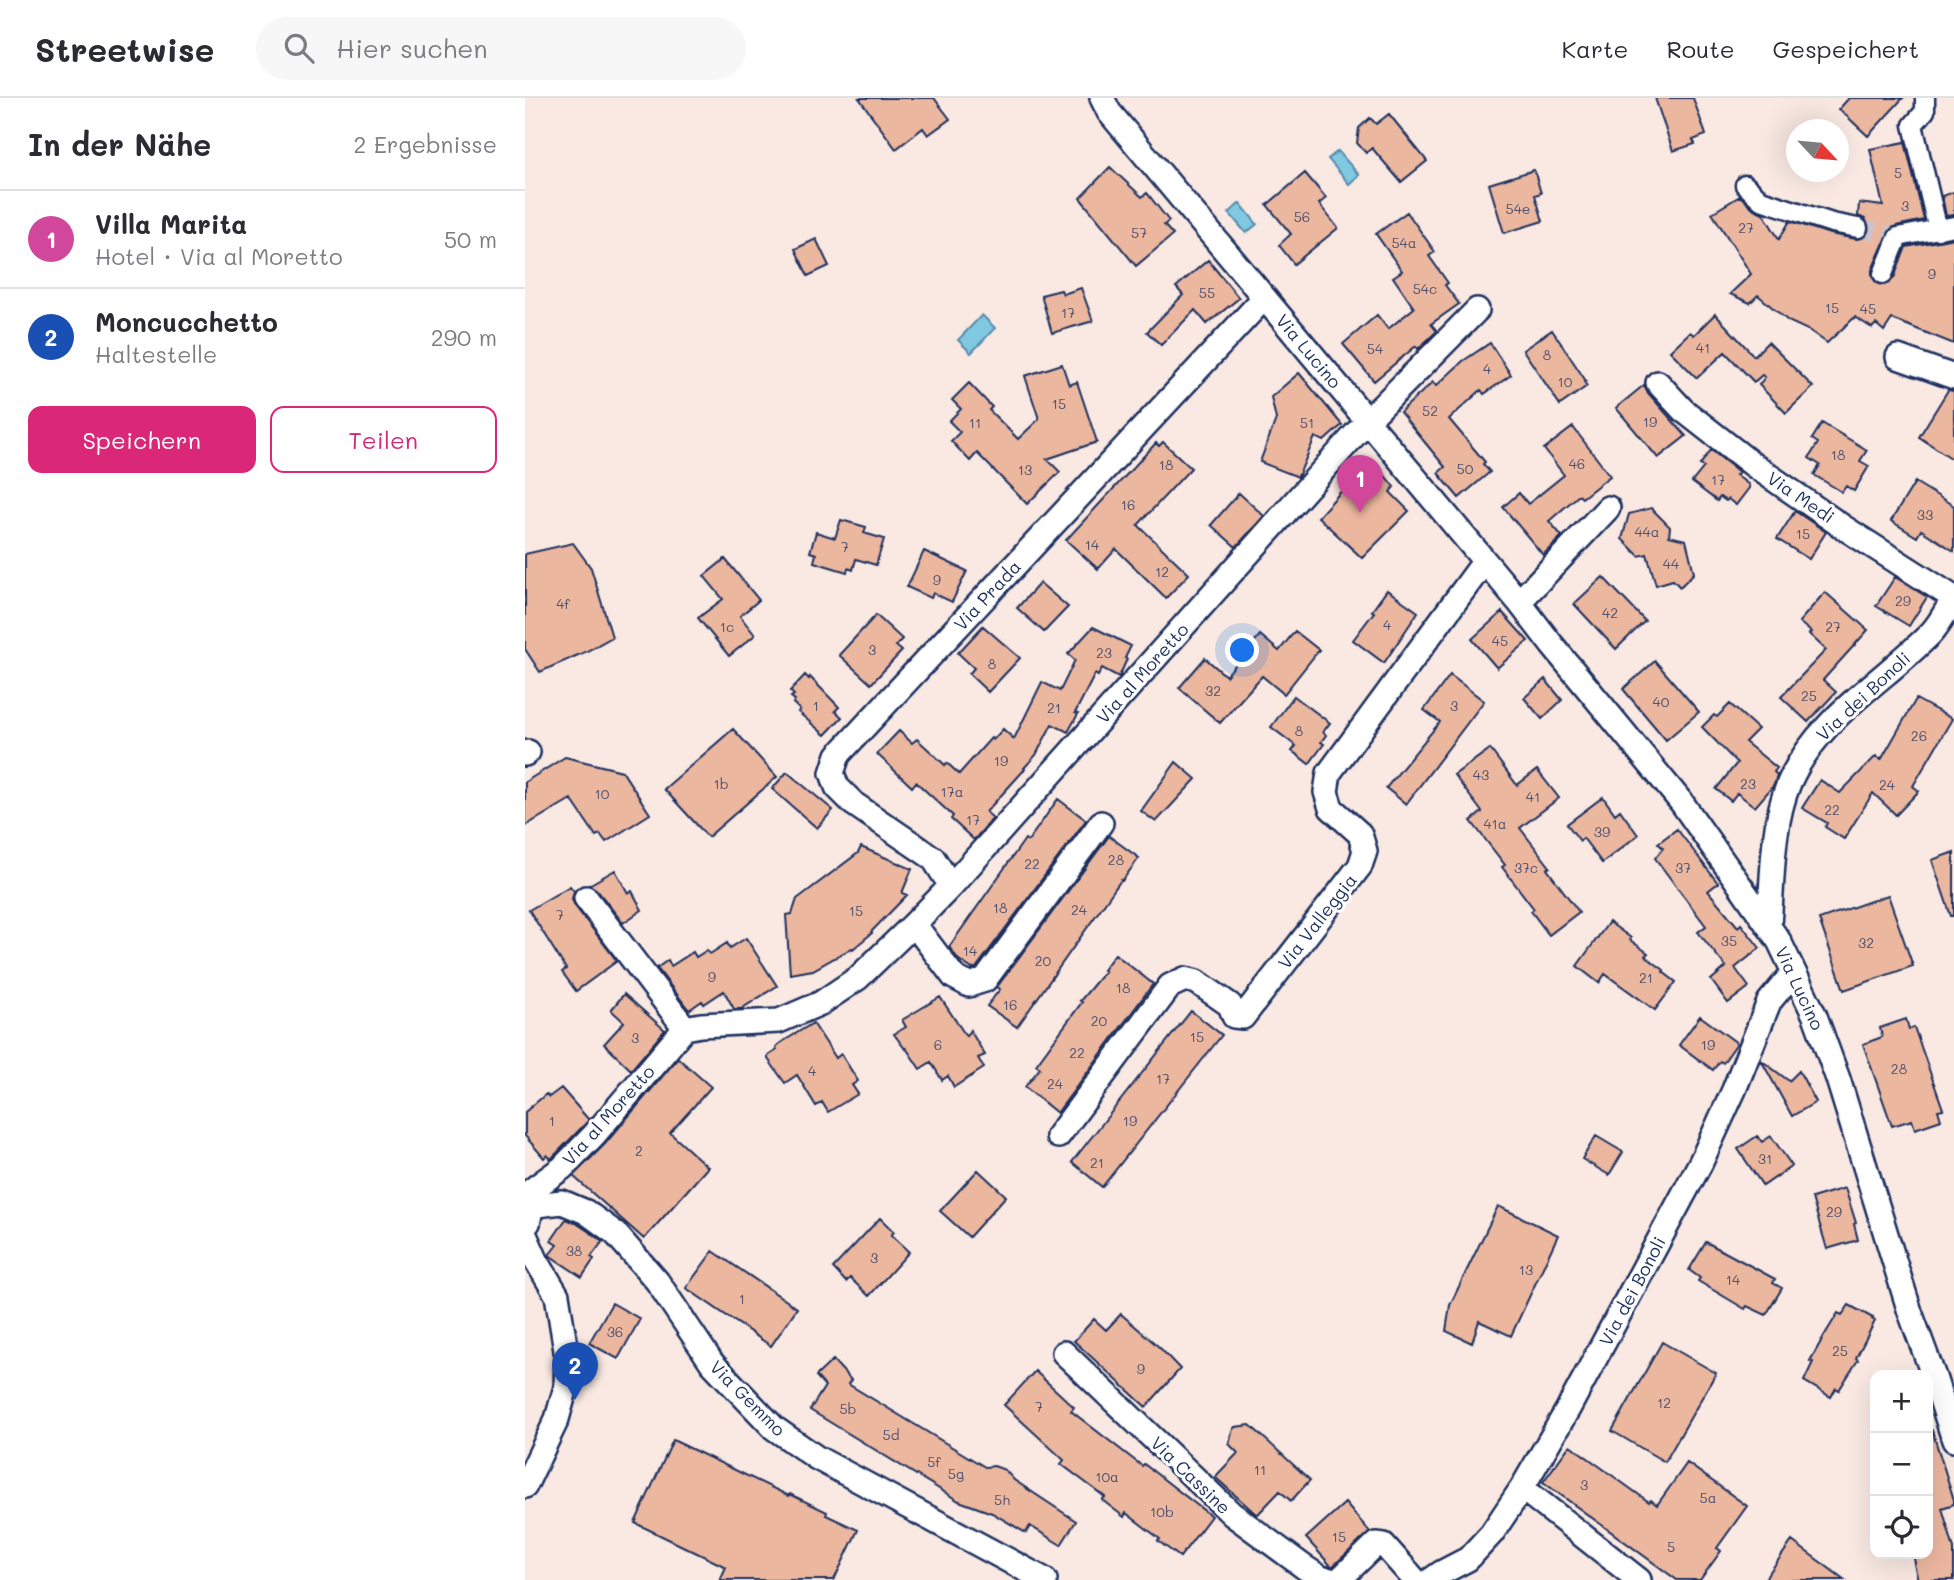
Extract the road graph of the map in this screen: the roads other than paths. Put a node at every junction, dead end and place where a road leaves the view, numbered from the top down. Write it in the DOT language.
graph roads {
  1 [pos="1103,98"];
  2 [pos="1925,98"];
  3 [pos="1745,185"];
  4 [pos="1858,228"];
  5 [pos="1946,228"];
  6 [pos="1883,274"];
  7 [pos="1264,298"];
  8 [pos="1477,310"];
  9 [pos="1898,357"];
  10 [pos="1954,377"];
  11 [pos="1658,383"];
  12 [pos="1368,420"];
  13 [pos="1608,508"];
  14 [pos="1484,562"];
  15 [pos="1954,598"];
  16 [pos="1520,602"];
  17 [pos="1101,823"];
  18 [pos="951,886"];
  19 [pos="586,898"];
  20 [pos="915,924"];
  21 [pos="1769,925"];
  22 [pos="1793,973"];
  23 [pos="685,1028"];
  24 [pos="1058,1136"];
  25 [pos="526,1211"];
  26 [pos="1064,1353"];
  27 [pos="1954,1440"];
  28 [pos="525,1486"];
  29 [pos="1523,1488"];
  30 [pos="1045,1580"];
  31 [pos="1331,1580"];
  32 [pos="1339,1580"];
  33 [pos="1415,1580"];
  34 [pos="1431,1580"];
  35 [pos="1639,1580"];
  1 -- 7 [label="street, Via Lucino"];
  2 -- 5 [label="street"];
  3 -- 4 [label="street"];
  5 -- 6 [label="street"];
  7 -- 12 [label="street, Via Lucino"];
  7 -- 18 [label="street, Via Prada"];
  8 -- 12 [label="street, Via al Moretto"];
  9 -- 10 [label="street"];
  11 -- 15 [label="street, Via Medi"];
  12 -- 14 [label="street, Via Lucino"];
  12 -- 18 [label="street, Via al Moretto"];
  13 -- 16 [label="street"];
  14 -- 16 [label="street, Via Lucino"];
  14 -- 24 [label="street, Via Valleggia"];
  15 -- 21 [label="street, Via dei Bonoli"];
  16 -- 21 [label="street, Via Lucino"];
  17 -- 20 [label="street"];
  18 -- 20 [label="street, Via al Moretto"];
  19 -- 23 [label="street"];
  20 -- 23 [label="street, Via al Moretto"];
  21 -- 22 [label="street, Via Lucino"];
  22 -- 27 [label="street, Via Lucino"];
  22 -- 29 [label="street, Via dei Bonoli"];
  23 -- 25 [label="street, Via al Moretto"];
  25 -- 28 [label="street"];
  25 -- 30 [label="street, Via Gemmo"];
  26 -- 31 [label="street, Via Cassine"];
  29 -- 34 [label="street, Via dei Bonoli"];
  29 -- 35 [label="street"];
  32 -- 33 [label="street"];
}
